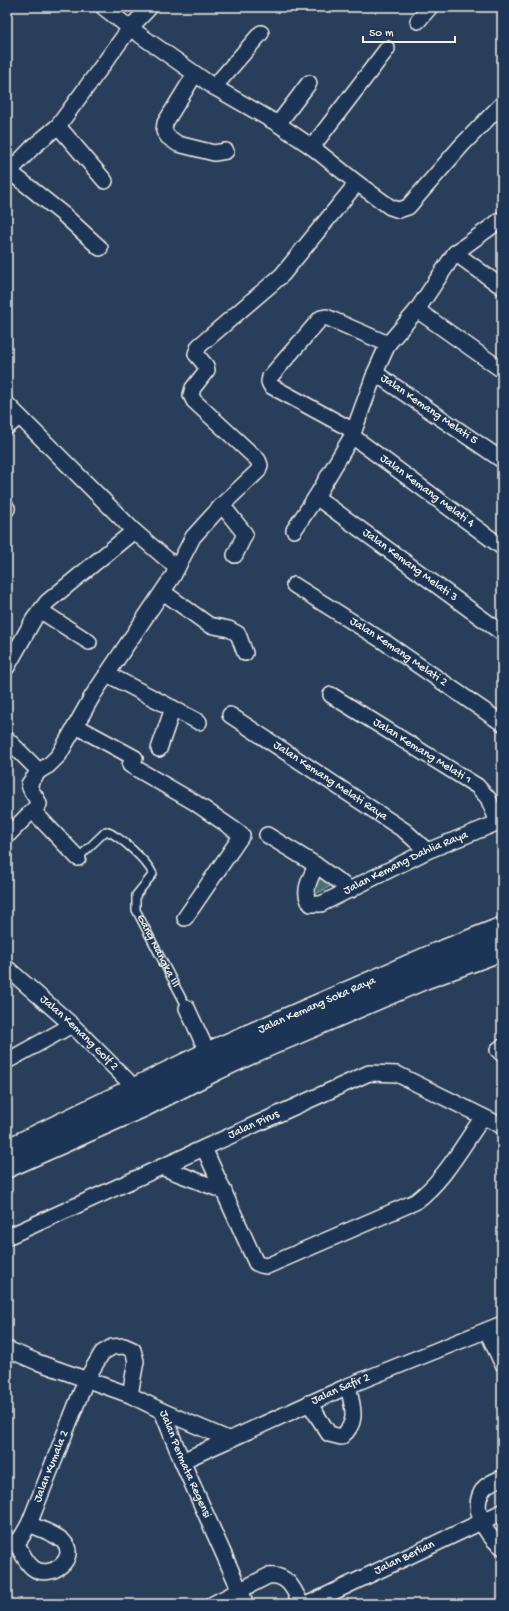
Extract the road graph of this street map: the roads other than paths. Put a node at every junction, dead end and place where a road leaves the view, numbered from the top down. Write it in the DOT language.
graph roads {
  1 [pos="103,7"];
  2 [pos="150,7"];
  3 [pos="430,7"];
  4 [pos="418,21"];
  5 [pos="130,28"];
  6 [pos="261,33"];
  7 [pos="386,49"];
  8 [pos="195,74"];
  9 [pos="309,83"];
  10 [pos="214,87"];
  11 [pos="502,104"];
  12 [pos="278,124"];
  13 [pos="58,126"];
  14 [pos="312,146"];
  15 [pos="226,151"];
  16 [pos="8,173"];
  17 [pos="105,181"];
  18 [pos="357,183"];
  19 [pos="502,219"];
  20 [pos="100,248"];
  21 [pos="455,253"];
  22 [pos="502,287"];
  23 [pos="417,310"];
  24 [pos="388,344"];
  25 [pos="502,370"];
  26 [pos="375,373"];
  27 [pos="7,404"];
  28 [pos="19,417"];
  29 [pos="7,427"];
  30 [pos="353,433"];
  31 [pos="502,460"];
  32 [pos="316,497"];
  33 [pos="222,505"];
  34 [pos="294,530"];
  35 [pos="134,531"];
  36 [pos="502,547"];
  37 [pos="235,554"];
  38 [pos="177,568"];
  39 [pos="294,585"];
  40 [pos="163,592"];
  41 [pos="40,611"];
  42 [pos="502,633"];
  43 [pos="89,642"];
  44 [pos="245,653"];
  45 [pos="7,667"];
  46 [pos="107,674"];
  47 [pos="331,695"];
  48 [pos="173,708"];
  49 [pos="230,715"];
  50 [pos="199,722"];
  51 [pos="502,723"];
  52 [pos="76,726"];
  53 [pos="7,739"];
  54 [pos="159,749"];
  55 [pos="39,771"];
  56 [pos="34,811"];
  57 [pos="500,822"];
  58 [pos="267,835"];
  59 [pos="7,836"];
  60 [pos="427,851"];
  61 [pos="78,858"];
  62 [pos="316,865"];
  63 [pos="351,890"];
  64 [pos="185,918"];
  65 [pos="502,928"];
  66 [pos="502,950"];
  67 [pos="7,968"];
  68 [pos="13,980"];
  69 [pos="187,1008"];
  70 [pos="72,1025"];
  71 [pos="502,1048"];
  72 [pos="502,1054"];
  73 [pos="211,1061"];
  74 [pos="7,1062"];
  75 [pos="139,1097"];
  76 [pos="483,1117"];
  77 [pos="502,1126"];
  78 [pos="204,1148"];
  79 [pos="7,1150"];
  80 [pos="7,1167"];
  81 [pos="161,1167"];
  82 [pos="224,1191"];
  83 [pos="7,1237"];
  84 [pos="502,1324"];
  85 [pos="487,1331"];
  86 [pos="7,1349"];
  87 [pos="502,1363"];
  88 [pos="86,1380"];
  89 [pos="348,1386"];
  90 [pos="130,1395"];
  91 [pos="309,1403"];
  92 [pos="162,1411"];
  93 [pos="230,1440"];
  94 [pos="182,1461"];
  95 [pos="502,1478"];
  96 [pos="502,1512"];
  97 [pos="481,1522"];
  98 [pos="29,1524"];
  99 [pos="11,1544"];
  100 [pos="502,1547"];
  101 [pos="244,1597"];
  102 [pos="213,1604"];
  103 [pos="301,1604"];
  104 [pos="308,1604"];
  1 -- 5 [label="street"];
  2 -- 5 [label="street"];
  3 -- 4 [label="street"];
  5 -- 8 [label="street"];
  5 -- 13 [label="street"];
  6 -- 10 [label="street"];
  7 -- 14 [label="street"];
  8 -- 10 [label="street"];
  8 -- 15 [label="street"];
  9 -- 12 [label="street"];
  10 -- 12 [label="street"];
  11 -- 18 [label="street"];
  12 -- 14 [label="street"];
  13 -- 16 [label="street"];
  13 -- 17 [label="street"];
  14 -- 18 [label="street"];
  16 -- 20 [label="street"];
  18 -- 33 [label="street"];
  19 -- 21 [label="street"];
  21 -- 22 [label="street"];
  21 -- 23 [label="street"];
  23 -- 24 [label="street"];
  23 -- 25 [label="street"];
  24 -- 26 [label="street"];
  24 -- 30 [label="street, Jalan Kemang Melati 4"];
  26 -- 30 [label="street"];
  26 -- 31 [label="street, Jalan Kemang Melati 5"];
  27 -- 28 [label="street"];
  28 -- 29 [label="street"];
  28 -- 35 [label="street"];
  30 -- 32 [label="street"];
  30 -- 36 [label="street, Jalan Kemang Melati 4"];
  32 -- 34 [label="street"];
  32 -- 42 [label="street, Jalan Kemang Melati 3"];
  33 -- 37 [label="street"];
  33 -- 38 [label="street"];
  35 -- 38 [label="street"];
  35 -- 41 [label="street"];
  38 -- 40 [label="street"];
  39 -- 51 [label="street, Jalan Kemang Melati 2"];
  40 -- 44 [label="street"];
  40 -- 46 [label="street"];
  41 -- 43 [label="street"];
  41 -- 45 [label="street"];
  46 -- 48 [label="street"];
  46 -- 52 [label="street"];
  47 -- 57 [label="street, Jalan Kemang Melati 1"];
  48 -- 50 [label="street"];
  48 -- 54 [label="street"];
  49 -- 60 [label="street, Jalan Kemang Melati Raya"];
  52 -- 55 [label="street"];
  52 -- 64 [label="street"];
  53 -- 55 [label="street"];
  55 -- 56 [label="street"];
  56 -- 59 [label="street"];
  56 -- 61 [label="street, Gang Nangka III"];
  57 -- 60 [label="street, Jalan Kemang Dahlia Raya"];
  58 -- 62 [label="street"];
  60 -- 63 [label="street, Jalan Kemang Dahlia Raya"];
  61 -- 69 [label="lane, Gang Nangka III"];
  62 -- 63 [label="street"];
  62 -- 63 [label="street, Jalan Kemang Dahlia Raya"];
  65 -- 73 [label="street, Jalan Kemang Soka Raya"];
  66 -- 73 [label="street, Jalan Kemang Soka Raya"];
  67 -- 68 [label="street, Jalan Kemang Golf 2"];
  68 -- 70 [label="street, Jalan Kemang Golf 2"];
  69 -- 73 [label="street"];
  70 -- 74 [label="street"];
  70 -- 75 [label="street, Jalan Kemang Golf 2"];
  71 -- 72 [label="street"];
  73 -- 75 [label="street, Jalan Kemang Soka Raya"];
  75 -- 79 [label="street"];
  75 -- 80 [label="street"];
  76 -- 77 [label="street, Jalan Pirus"];
  76 -- 78 [label="street, Jalan Pirus"];
  76 -- 82 [label="street"];
  78 -- 81 [label="street, Jalan Pirus"];
  78 -- 82 [label="street"];
  81 -- 82 [label="street"];
  81 -- 83 [label="street, Jalan Pirus"];
  84 -- 85 [label="street, Jalan Safir 2"];
  85 -- 87 [label="street"];
  85 -- 89 [label="street, Jalan Safir 2"];
  86 -- 88 [label="street, Jalan Permata Regensi"];
  88 -- 90 [label="street, Jalan Permata Regensi"];
  88 -- 90 [label="street, Jalan Kumala 2"];
  88 -- 98 [label="street, Jalan Kumala 2"];
  89 -- 91 [label="street, Jalan Safir 2"];
  89 -- 91 [label="street"];
  90 -- 92 [label="street, Jalan Permata Regensi"];
  91 -- 93 [label="street, Jalan Safir 2"];
  92 -- 93 [label="street"];
  92 -- 94 [label="street, Jalan Permata Regensi"];
  93 -- 94 [label="street, Jalan Safir 2"];
  94 -- 101 [label="street, Jalan Permata Regensi"];
  95 -- 97 [label="street"];
  96 -- 97 [label="street, Jalan Berlian"];
  97 -- 100 [label="street"];
  97 -- 104 [label="street, Jalan Berlian"];
  98 -- 99 [label="street, Jalan Kumala 2"];
  98 -- 99 [label="street"];
  101 -- 102 [label="street"];
  101 -- 103 [label="street"];
}
